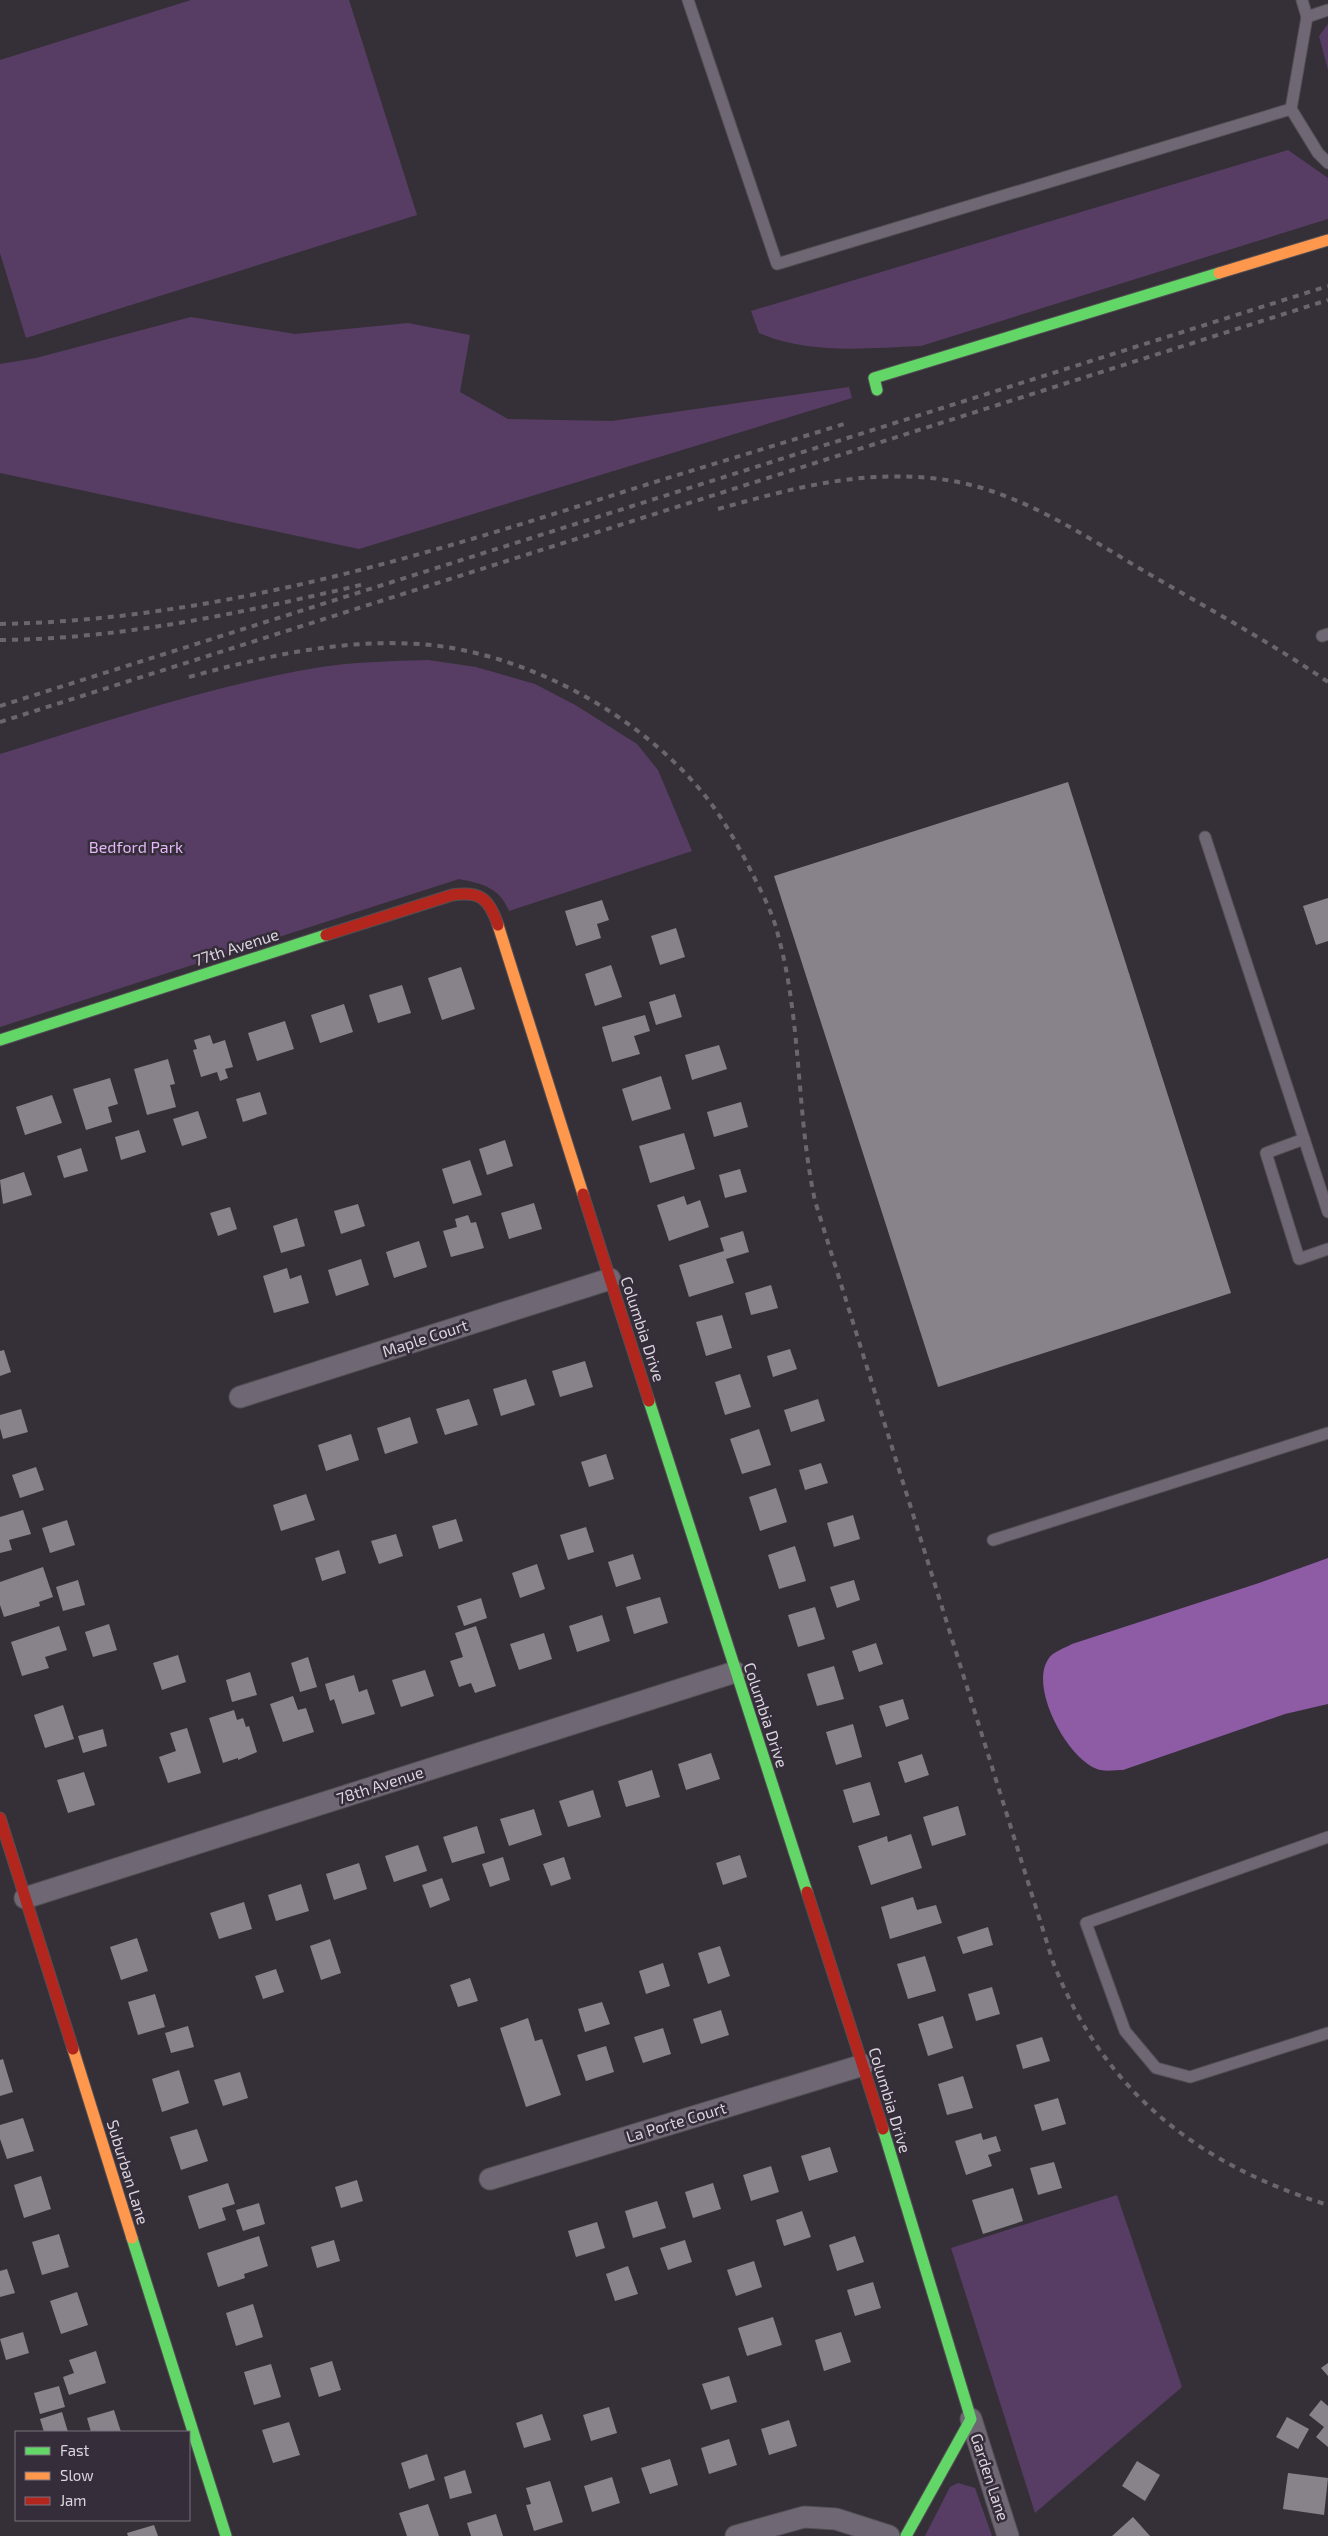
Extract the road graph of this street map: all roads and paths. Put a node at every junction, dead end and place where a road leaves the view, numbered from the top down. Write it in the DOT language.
graph roads {
  1 [pos="688,0"];
  2 [pos="1302,0"];
  3 [pos="1328,10"];
  4 [pos="1307,17"];
  5 [pos="1291,109"];
  6 [pos="1328,163"];
  7 [pos="1328,240"];
  8 [pos="877,390"];
  9 [pos="1205,837"];
  10 [pos="482,896"];
  11 [pos="0,1040"];
  12 [pos="1304,1139"];
  13 [pos="1328,1212"];
  14 [pos="1328,1250"];
  15 [pos="610,1279"];
  16 [pos="240,1397"];
  17 [pos="1328,1433"];
  18 [pos="993,1540"];
  19 [pos="735,1672"];
  20 [pos="0,1818"];
  21 [pos="1328,1837"];
  22 [pos="26,1898"];
  23 [pos="1328,2032"];
  24 [pos="862,2065"];
  25 [pos="490,2178"];
  26 [pos="971,2419"];
  27 [pos="226,2536"];
  28 [pos="736,2536"];
  29 [pos="889,2536"];
  30 [pos="906,2536"];
  31 [pos="1008,2536"];
  1 -- 5 [label="lane"];
  2 -- 4 [label="lane"];
  3 -- 4 [label="lane"];
  4 -- 5 [label="lane"];
  5 -- 6 [label="lane"];
  7 -- 8 [label="street"];
  9 -- 12 [label="lane"];
  10 -- 11 [label="street, 77th Avenue"];
  10 -- 15 [label="street, Columbia Drive"];
  12 -- 13 [label="lane"];
  12 -- 14 [label="lane"];
  15 -- 16 [label="street, Maple Court"];
  15 -- 19 [label="street, Columbia Drive"];
  17 -- 18 [label="lane"];
  19 -- 22 [label="street, 78th Avenue"];
  19 -- 24 [label="street, Columbia Drive"];
  20 -- 22 [label="street, Suburban Lane"];
  21 -- 23 [label="lane"];
  22 -- 27 [label="street, Suburban Lane"];
  24 -- 25 [label="street, La Porte Court"];
  24 -- 26 [label="street, Columbia Drive"];
  26 -- 30 [label="street"];
  26 -- 31 [label="street, Garden Lane"];
  28 -- 29 [label="street"];
}
